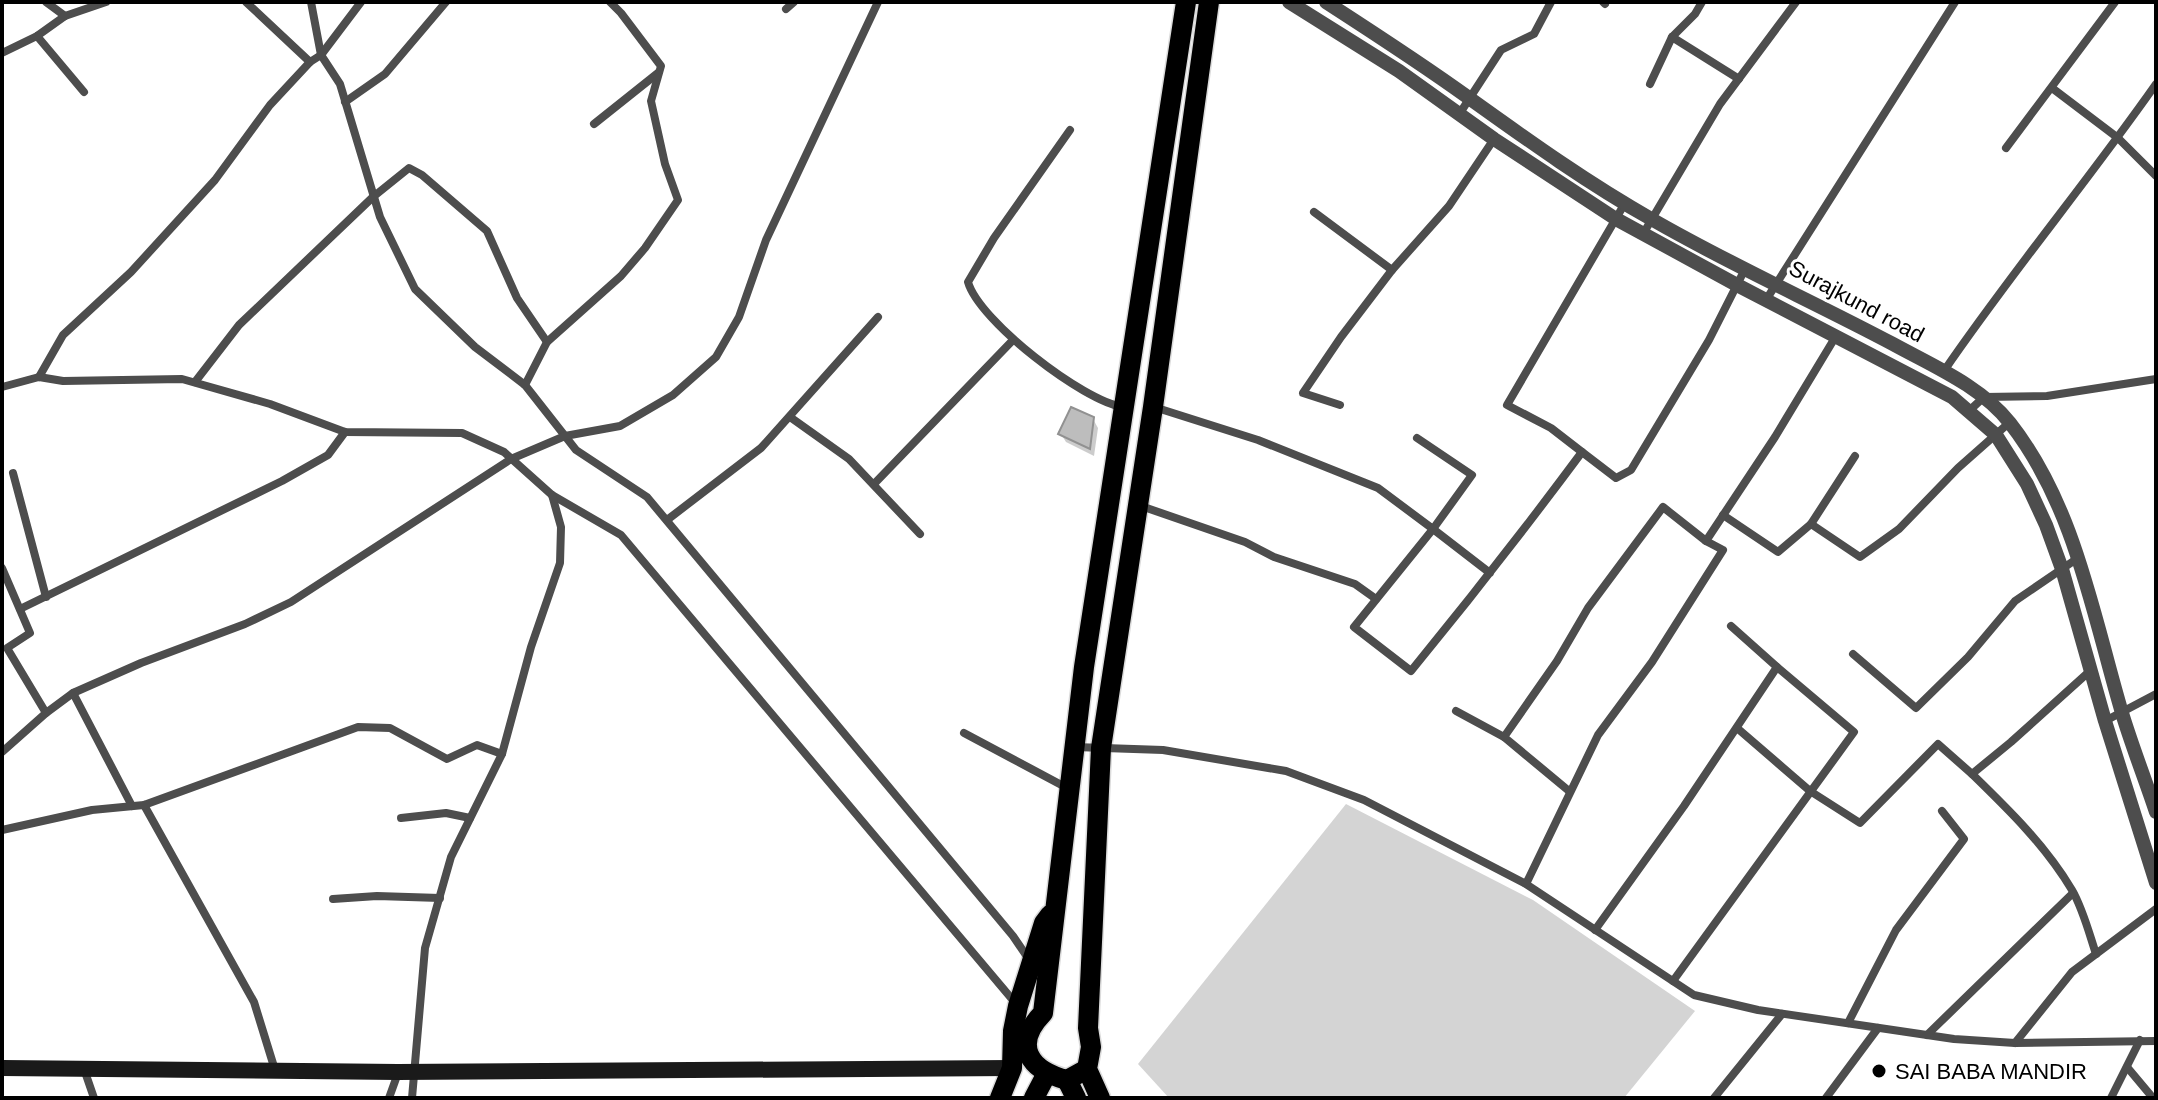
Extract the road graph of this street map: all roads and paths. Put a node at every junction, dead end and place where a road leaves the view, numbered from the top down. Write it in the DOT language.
graph roads {
  1 [pos="46,2"];
  2 [pos="106,2"];
  3 [pos="246,2"];
  4 [pos="311,2"];
  5 [pos="361,2"];
  6 [pos="446,2"];
  7 [pos="610,2"];
  8 [pos="794,2"];
  9 [pos="878,2"];
  10 [pos="1186,2"];
  11 [pos="1209,2"];
  12 [pos="1289,2"];
  13 [pos="1326,2"];
  14 [pos="1551,2"];
  15 [pos="1702,2"];
  16 [pos="1796,2"];
  17 [pos="1955,2"];
  18 [pos="2115,2"];
  19 [pos="786,9"];
  20 [pos="65,16"];
  21 [pos="37,36"];
  22 [pos="1672,37"];
  23 [pos="2,53"];
  24 [pos="321,55"];
  25 [pos="1409,56"];
  26 [pos="310,62"];
  27 [pos="1399,71"];
  28 [pos="659,72"];
  29 [pos="1739,79"];
  30 [pos="1650,84"];
  31 [pos="2156,84"];
  32 [pos="2052,88"];
  33 [pos="84,92"];
  34 [pos="1469,98"];
  35 [pos="345,102"];
  36 [pos="1460,113"];
  37 [pos="594,124"];
  38 [pos="1505,125"];
  39 [pos="1070,130"];
  40 [pos="2118,138"];
  41 [pos="1494,139"];
  42 [pos="2006,148"];
  43 [pos="2156,176"];
  44 [pos="373,197"];
  45 [pos="1625,203"];
  46 [pos="1314,212"];
  47 [pos="1616,219"];
  48 [pos="1652,220"];
  49 [pos="1643,234"];
  50 [pos="1745,269"];
  51 [pos="1392,270"];
  52 [pos="1775,282"];
  53 [pos="1737,285"];
  54 [pos="1766,300"];
  55 [pos="878,317"];
  56 [pos="1836,336"];
  57 [pos="1013,340"];
  58 [pos="547,342"];
  59 [pos="1944,371"];
  60 [pos="39,377"];
  61 [pos="2156,379"];
  62 [pos="195,382"];
  63 [pos="525,385"];
  64 [pos="2,387"];
  65 [pos="1934,387"];
  66 [pos="1984,397"];
  67 [pos="1340,405"];
  68 [pos="1123,410"];
  69 [pos="1970,410"];
  70 [pos="1152,412"];
  71 [pos="790,417"];
  72 [pos="2010,422"];
  73 [pos="345,432"];
  74 [pos="1996,435"];
  75 [pos="565,436"];
  76 [pos="1417,438"];
  77 [pos="1582,452"];
  78 [pos="1855,456"];
  79 [pos="511,459"];
  80 [pos="13,473"];
  81 [pos="874,484"];
  82 [pos="552,495"];
  83 [pos="1137,505"];
  84 [pos="1723,515"];
  85 [pos="667,520"];
  86 [pos="1811,524"];
  87 [pos="1433,529"];
  88 [pos="920,534"];
  89 [pos="1706,541"];
  90 [pos="2079,557"];
  91 [pos="2,568"];
  92 [pos="2062,569"];
  93 [pos="1490,573"];
  94 [pos="46,597"];
  95 [pos="1376,599"];
  96 [pos="20,609"];
  97 [pos="1731,626"];
  98 [pos="1853,654"];
  99 [pos="1777,667"];
  100 [pos="2091,670"];
  101 [pos="73,693"];
  102 [pos="2156,694"];
  103 [pos="1456,711"];
  104 [pos="46,713"];
  105 [pos="2122,713"];
  106 [pos="2105,721"];
  107 [pos="1737,728"];
  108 [pos="964,733"];
  109 [pos="1504,737"];
  110 [pos="1075,747"];
  111 [pos="1101,748"];
  112 [pos="2,752"];
  113 [pos="502,754"];
  114 [pos="1972,774"];
  115 [pos="1070,790"];
  116 [pos="1569,791"];
  117 [pos="1810,791"];
  118 [pos="144,805"];
  119 [pos="132,806"];
  120 [pos="1942,811"];
  121 [pos="2156,812"];
  122 [pos="401,818"];
  123 [pos="470,818"];
  124 [pos="2,830"];
  125 [pos="2156,883"];
  126 [pos="1526,884"];
  127 [pos="2073,893"];
  128 [pos="440,898"];
  129 [pos="333,899"];
  130 [pos="1058,907"];
  131 [pos="2156,909"];
  132 [pos="1595,930"];
  133 [pos="2096,954"];
  134 [pos="1031,963"];
  135 [pos="1673,981"];
  136 [pos="1018,1006"];
  137 [pos="1782,1014"];
  138 [pos="1848,1023"];
  139 [pos="1878,1028"];
  140 [pos="1927,1035"];
  141 [pos="2140,1040"];
  142 [pos="2156,1041"];
  143 [pos="2015,1043"];
  144 [pos="2127,1067"];
  145 [pos="2,1068"];
  146 [pos="1012,1068"];
  147 [pos="84,1069"];
  148 [pos="1087,1069"];
  149 [pos="275,1071"];
  150 [pos="407,1072"];
  151 [pos="1046,1075"];
  152 [pos="1072,1089"];
  153 [pos="94,1098"];
  154 [pos="389,1098"];
  155 [pos="412,1098"];
  156 [pos="1000,1098"];
  157 [pos="1034,1098"];
  158 [pos="1100,1098"];
  159 [pos="1714,1098"];
  160 [pos="1826,1098"];
  161 [pos="2111,1098"];
  162 [pos="2153,1098"];
  1 -- 20 [label="street"];
  2 -- 20 [label="street"];
  3 -- 26 [label="street"];
  4 -- 24 [label="street"];
  5 -- 24 [label="street"];
  6 -- 35 [label="street"];
  7 -- 28 [label="street"];
  8 -- 19 [label="street"];
  9 -- 75 [label="street"];
  10 -- 68 [label="main road"];
  11 -- 70 [label="main road"];
  12 -- 27 [label="street"];
  13 -- 25 [label="street, Surajkund road"];
  14 -- 34 [label="street"];
  15 -- 22 [label="street"];
  16 -- 29 [label="street"];
  17 -- 52 [label="street"];
  18 -- 32 [label="street"];
  20 -- 21 [label="street"];
  21 -- 23 [label="street"];
  21 -- 33 [label="street"];
  22 -- 29 [label="street"];
  22 -- 30 [label="street"];
  24 -- 26 [label="street"];
  24 -- 35 [label="street"];
  25 -- 27 [label="street"];
  25 -- 34 [label="street, Surajkund road"];
  26 -- 60 [label="street"];
  27 -- 36 [label="street"];
  28 -- 37 [label="street"];
  28 -- 58 [label="street"];
  29 -- 48 [label="street"];
  31 -- 40 [label="street"];
  32 -- 40 [label="street"];
  32 -- 42 [label="street"];
  34 -- 36 [label="street"];
  34 -- 38 [label="street, Surajkund road"];
  35 -- 44 [label="street"];
  36 -- 41 [label="street"];
  38 -- 41 [label="street"];
  38 -- 45 [label="street, Surajkund road"];
  39 -- 57 [label="street"];
  40 -- 43 [label="street"];
  40 -- 59 [label="street"];
  41 -- 47 [label="street"];
  41 -- 51 [label="street"];
  44 -- 58 [label="street"];
  44 -- 62 [label="street"];
  44 -- 63 [label="street"];
  45 -- 47 [label="street"];
  45 -- 48 [label="street, Surajkund road"];
  46 -- 51 [label="street"];
  47 -- 49 [label="street"];
  47 -- 77 [label="street"];
  48 -- 49 [label="street"];
  48 -- 50 [label="street, Surajkund road"];
  49 -- 53 [label="street"];
  50 -- 52 [label="street, Surajkund road"];
  50 -- 53 [label="street"];
  51 -- 67 [label="street"];
  52 -- 54 [label="street"];
  52 -- 59 [label="street, Surajkund road"];
  53 -- 54 [label="street"];
  53 -- 77 [label="street"];
  54 -- 56 [label="street"];
  55 -- 71 [label="street"];
  56 -- 65 [label="street"];
  56 -- 84 [label="street"];
  57 -- 68 [label="street"];
  57 -- 81 [label="street"];
  58 -- 63 [label="street"];
  59 -- 65 [label="street"];
  59 -- 66 [label="street, Surajkund road"];
  60 -- 62 [label="street"];
  60 -- 64 [label="street"];
  61 -- 66 [label="street"];
  62 -- 73 [label="street"];
  63 -- 75 [label="street"];
  65 -- 69 [label="street"];
  66 -- 69 [label="street"];
  66 -- 72 [label="street, Surajkund road"];
  68 -- 70 [label="main road"];
  68 -- 110 [label="main road"];
  69 -- 74 [label="street"];
  70 -- 83 [label="main road"];
  70 -- 87 [label="street"];
  71 -- 81 [label="street"];
  71 -- 85 [label="street"];
  72 -- 74 [label="street"];
  72 -- 90 [label="street, Surajkund road"];
  73 -- 79 [label="street"];
  73 -- 94 [label="street"];
  74 -- 86 [label="street"];
  74 -- 92 [label="street"];
  75 -- 79 [label="street"];
  75 -- 85 [label="street"];
  76 -- 87 [label="street"];
  77 -- 93 [label="street"];
  78 -- 86 [label="street"];
  79 -- 82 [label="street"];
  79 -- 101 [label="street"];
  80 -- 94 [label="street"];
  81 -- 88 [label="street"];
  82 -- 113 [label="street"];
  82 -- 136 [label="street"];
  83 -- 95 [label="street"];
  83 -- 111 [label="main road"];
  84 -- 86 [label="street"];
  84 -- 89 [label="street"];
  85 -- 134 [label="street"];
  87 -- 93 [label="street"];
  87 -- 95 [label="street"];
  89 -- 109 [label="street"];
  89 -- 116 [label="street"];
  90 -- 92 [label="street"];
  90 -- 105 [label="street, Surajkund road"];
  91 -- 96 [label="street"];
  92 -- 98 [label="street"];
  92 -- 100 [label="street"];
  93 -- 95 [label="street"];
  94 -- 96 [label="street"];
  96 -- 104 [label="street"];
  97 -- 99 [label="street"];
  99 -- 107 [label="street"];
  99 -- 117 [label="street"];
  100 -- 106 [label="street"];
  100 -- 114 [label="street"];
  101 -- 104 [label="street"];
  101 -- 119 [label="street"];
  102 -- 105 [label="street"];
  103 -- 109 [label="street"];
  104 -- 112 [label="street"];
  105 -- 106 [label="street"];
  105 -- 121 [label="street, Surajkund road"];
  106 -- 125 [label="street"];
  107 -- 117 [label="street"];
  107 -- 132 [label="street"];
  108 -- 115 [label="street"];
  109 -- 116 [label="street"];
  110 -- 111 [label="street"];
  110 -- 115 [label="main road"];
  111 -- 126 [label="street"];
  111 -- 148 [label="main road"];
  113 -- 118 [label="street"];
  113 -- 123 [label="street"];
  114 -- 117 [label="street"];
  114 -- 127 [label="street"];
  115 -- 130 [label="main road"];
  116 -- 126 [label="street"];
  117 -- 135 [label="street"];
  118 -- 119 [label="street"];
  118 -- 149 [label="street"];
  119 -- 124 [label="street"];
  120 -- 138 [label="street"];
  122 -- 123 [label="street"];
  123 -- 128 [label="street"];
  126 -- 132 [label="street"];
  127 -- 133 [label="street"];
  127 -- 140 [label="street"];
  128 -- 129 [label="street"];
  128 -- 150 [label="street"];
  130 -- 134 [label="main road"];
  130 -- 151 [label="main road"];
  131 -- 133 [label="street"];
  132 -- 135 [label="street"];
  133 -- 143 [label="street"];
  134 -- 136 [label="main road"];
  135 -- 137 [label="street"];
  136 -- 146 [label="main road"];
  137 -- 138 [label="street"];
  137 -- 159 [label="street"];
  138 -- 139 [label="street"];
  139 -- 140 [label="street"];
  139 -- 160 [label="street"];
  140 -- 143 [label="street"];
  141 -- 142 [label="street"];
  141 -- 143 [label="street"];
  141 -- 144 [label="street"];
  144 -- 161 [label="street"];
  144 -- 162 [label="street"];
  145 -- 147 [label="main road"];
  146 -- 150 [label="main road"];
  146 -- 156 [label="main road"];
  147 -- 149 [label="main road"];
  147 -- 153 [label="street"];
  148 -- 152 [label="main road"];
  148 -- 158 [label="main road"];
  149 -- 150 [label="main road"];
  150 -- 154 [label="street"];
  150 -- 155 [label="street"];
  151 -- 152 [label="main road"];
  151 -- 157 [label="main road"];
}
